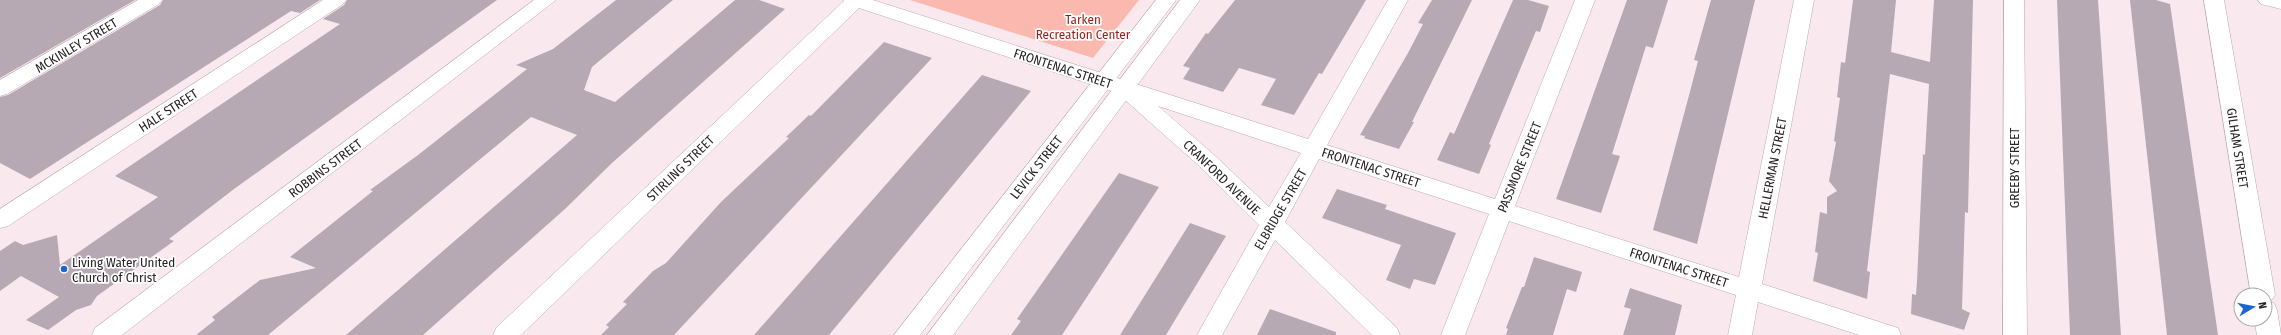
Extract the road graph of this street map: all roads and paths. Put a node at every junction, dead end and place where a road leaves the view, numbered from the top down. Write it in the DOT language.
graph roads {
  1 [pos="152,0"];
  2 [pos="336,0"];
  3 [pos="546,0"];
  4 [pos="854,0"];
  5 [pos="1166,0"];
  6 [pos="1190,0"];
  7 [pos="1398,0"];
  8 [pos="1585,0"];
  9 [pos="1804,0"];
  10 [pos="2014,0"];
  11 [pos="2214,0"];
  12 [pos="2268,0"];
  13 [pos="2281,3"];
  14 [pos="1114,84"];
  15 [pos="0,89"];
  16 [pos="1314,149"];
  17 [pos="1502,210"];
  18 [pos="0,220"];
  19 [pos="1271,224"];
  20 [pos="2261,287"];
  21 [pos="1749,290"];
  22 [pos="104,335"];
  23 [pos="505,335"];
  24 [pos="906,335"];
  25 [pos="939,335"];
  26 [pos="1209,335"];
  27 [pos="1388,335"];
  28 [pos="1453,335"];
  29 [pos="1740,335"];
  30 [pos="1889,335"];
  31 [pos="2015,335"];
  1 -- 15 [label="street, MCKINLEY STREET"];
  2 -- 18 [label="street, HALE STREET"];
  3 -- 22 [label="street, ROBBINS STREET"];
  4 -- 14 [label="street, FRONTENAC STREET"];
  4 -- 23 [label="street, STIRLING STREET"];
  5 -- 14 [label="street, LEVICK STREET"];
  6 -- 14 [label="street, LEVICK STREET"];
  7 -- 16 [label="street, ELBRIDGE STREET"];
  8 -- 17 [label="street, PASSMORE STREET"];
  9 -- 21 [label="street, HELLERMAN STREET"];
  10 -- 31 [label="street, GREEBY STREET"];
  11 -- 20 [label="street, GILHAM STREET"];
  12 -- 13 [label="street"];
  14 -- 16 [label="street, FRONTENAC STREET"];
  14 -- 19 [label="street, CRANFORD AVENUE"];
  14 -- 24 [label="street, LEVICK STREET"];
  14 -- 25 [label="street, LEVICK STREET"];
  16 -- 17 [label="street, FRONTENAC STREET"];
  16 -- 19 [label="street, ELBRIDGE STREET"];
  17 -- 21 [label="street, FRONTENAC STREET"];
  17 -- 28 [label="street, PASSMORE STREET"];
  19 -- 26 [label="street, ELBRIDGE STREET"];
  19 -- 27 [label="street, CRANFORD AVENUE"];
  21 -- 29 [label="street, HELLERMAN STREET"];
  21 -- 30 [label="street, FRONTENAC STREET"];
}
